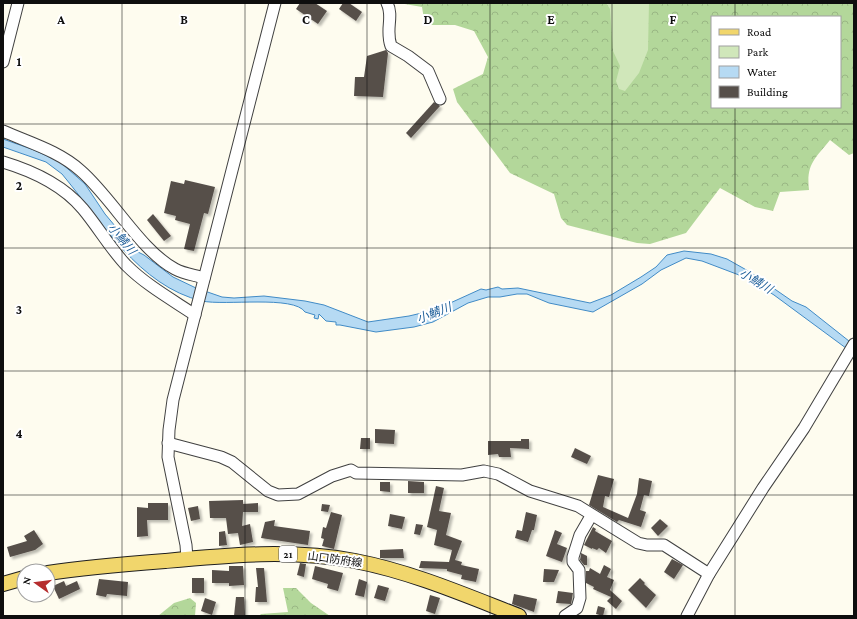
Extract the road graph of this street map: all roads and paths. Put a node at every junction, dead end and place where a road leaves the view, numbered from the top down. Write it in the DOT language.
graph roads {
  1 [pos="18,3"];
  2 [pos="275,3"];
  3 [pos="387,3"];
  4 [pos="3,62"];
  5 [pos="440,98"];
  6 [pos="3,131"];
  7 [pos="3,162"];
  8 [pos="204,281"];
  9 [pos="195,312"];
  10 [pos="854,344"];
  11 [pos="168,443"];
  12 [pos="591,516"];
  13 [pos="187,559"];
  14 [pos="56,572"];
  15 [pos="708,574"];
  16 [pos="16,580"];
  17 [pos="3,584"];
  18 [pos="519,616"];
  19 [pos="565,616"];
  20 [pos="687,616"];
  1 -- 4 [label="street"];
  2 -- 8 [label="street"];
  3 -- 5 [label="street"];
  6 -- 8 [label="street"];
  7 -- 9 [label="street"];
  8 -- 9 [label="street"];
  9 -- 11 [label="street"];
  10 -- 15 [label="street"];
  11 -- 12 [label="street"];
  11 -- 13 [label="street"];
  12 -- 15 [label="street"];
  12 -- 19 [label="street"];
  13 -- 14 [label="main road, 山口防府線 / 21"];
  13 -- 18 [label="main road, 山口防府線 / 21"];
  15 -- 20 [label="street"];
  16 -- 17 [label="main road"];
}
